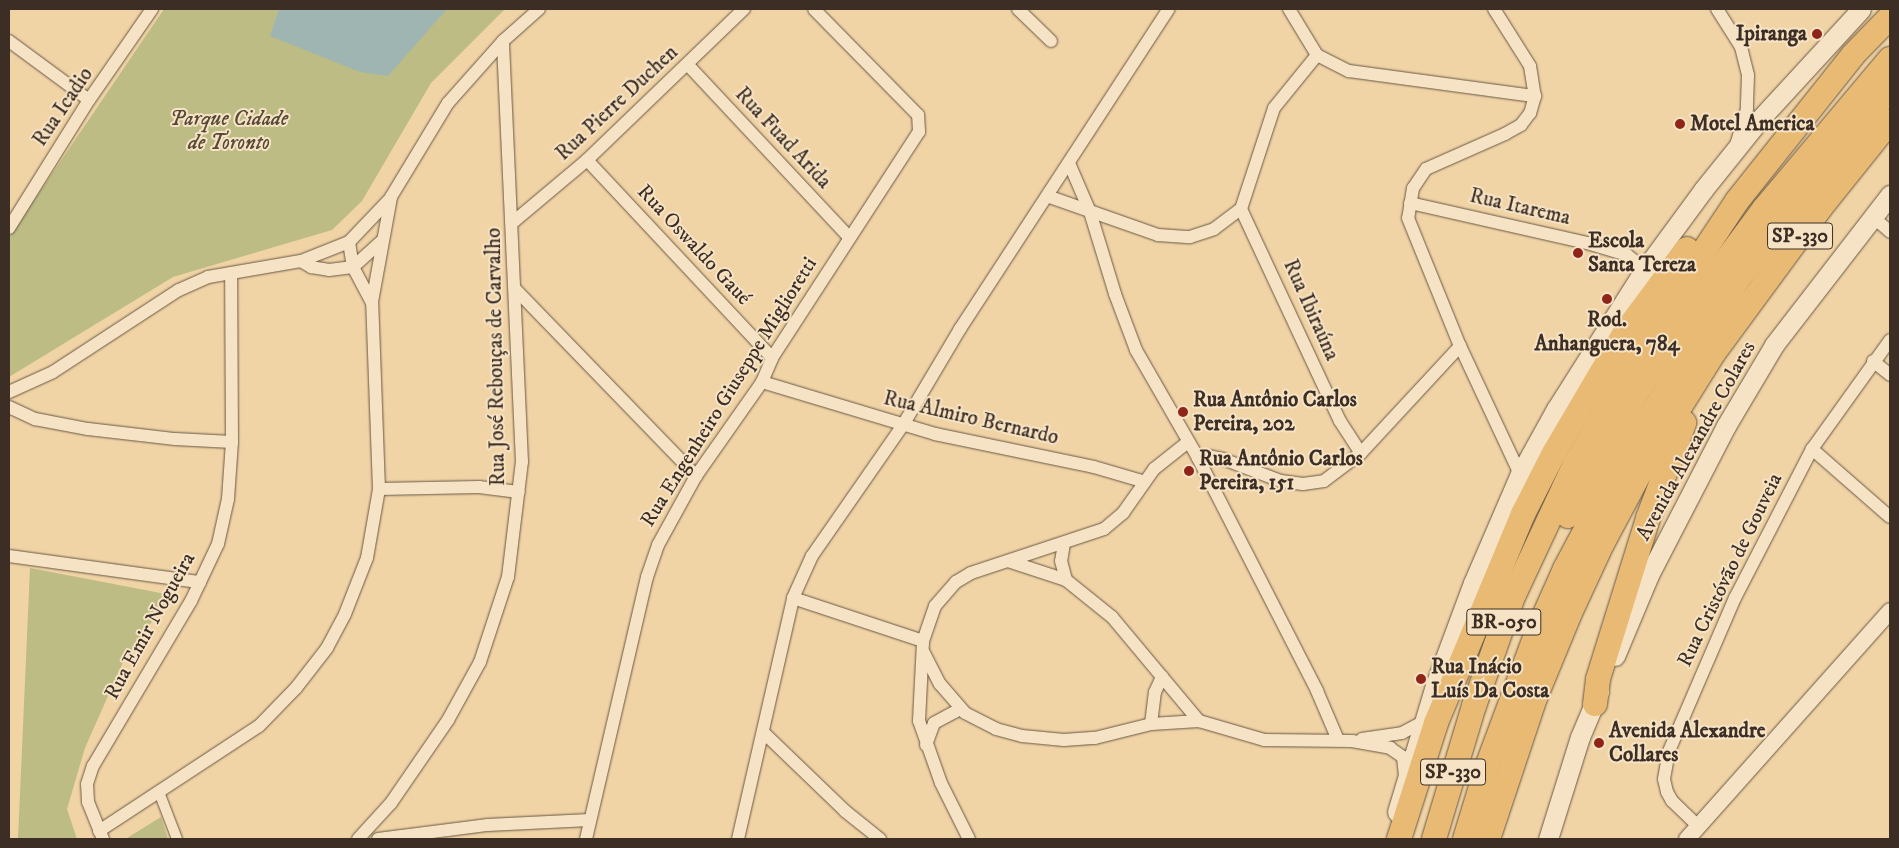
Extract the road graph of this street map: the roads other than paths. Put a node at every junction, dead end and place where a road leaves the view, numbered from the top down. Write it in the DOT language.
graph roads {
  1 [pos="152,9"];
  2 [pos="539,9"];
  3 [pos="744,9"];
  4 [pos="814,9"];
  5 [pos="1018,9"];
  6 [pos="1170,9"];
  7 [pos="1289,9"];
  8 [pos="1495,9"];
  9 [pos="1717,9"];
  10 [pos="1861,9"];
  11 [pos="1890,17"];
  12 [pos="9,41"];
  13 [pos="503,41"];
  14 [pos="1051,41"];
  15 [pos="1317,55"];
  16 [pos="1890,59"];
  17 [pos="688,65"];
  18 [pos="1890,88"];
  19 [pos="1535,96"];
  20 [pos="89,100"];
  21 [pos="1890,121"];
  22 [pos="1734,149"];
  23 [pos="587,160"];
  24 [pos="1069,163"];
  25 [pos="1047,196"];
  26 [pos="1890,196"];
  27 [pos="391,197"];
  28 [pos="1737,201"];
  29 [pos="1410,203"];
  30 [pos="1241,209"];
  31 [pos="13,212"];
  32 [pos="1090,212"];
  33 [pos="1873,217"];
  34 [pos="512,223"];
  35 [pos="9,228"];
  36 [pos="1890,232"];
  37 [pos="849,237"];
  38 [pos="349,242"];
  39 [pos="381,242"];
  40 [pos="301,261"];
  41 [pos="353,267"];
  42 [pos="1645,268"];
  43 [pos="231,273"];
  44 [pos="516,290"];
  45 [pos="372,302"];
  46 [pos="1890,340"];
  47 [pos="1460,346"];
  48 [pos="1713,354"];
  49 [pos="772,358"];
  50 [pos="1873,361"];
  51 [pos="1890,376"];
  52 [pos="762,382"];
  53 [pos="9,392"];
  54 [pos="9,407"];
  55 [pos="903,425"];
  56 [pos="232,442"];
  57 [pos="1188,442"];
  58 [pos="1812,449"];
  59 [pos="1361,453"];
  60 [pos="1198,458"];
  61 [pos="1520,474"];
  62 [pos="696,476"];
  63 [pos="1142,482"];
  64 [pos="379,489"];
  65 [pos="519,492"];
  66 [pos="1890,517"];
  67 [pos="1064,543"];
  68 [pos="9,556"];
  69 [pos="1008,560"];
  70 [pos="1066,580"];
  71 [pos="200,582"];
  72 [pos="793,598"];
  73 [pos="1890,611"];
  74 [pos="923,647"];
  75 [pos="1162,677"];
  76 [pos="1595,704"];
  77 [pos="1474,706"];
  78 [pos="960,709"];
  79 [pos="1199,721"];
  80 [pos="1424,722"];
  81 [pos="1151,724"];
  82 [pos="762,732"];
  83 [pos="1338,740"];
  84 [pos="1352,741"];
  85 [pos="926,745"];
  86 [pos="1405,780"];
  87 [pos="159,792"];
  88 [pos="589,820"];
  89 [pos="1698,826"];
  90 [pos="101,835"];
  91 [pos="177,839"];
  92 [pos="358,839"];
  93 [pos="378,839"];
  94 [pos="586,839"];
  95 [pos="738,839"];
  96 [pos="880,839"];
  97 [pos="968,839"];
  98 [pos="1391,839"];
  99 [pos="1399,839"];
  100 [pos="1434,839"];
  101 [pos="1466,839"];
  102 [pos="1488,839"];
  103 [pos="1548,839"];
  104 [pos="1687,839"];
  1 -- 20 [label="street, Rua Icadio"];
  2 -- 13 [label="street"];
  3 -- 17 [label="street, Rua Pierre Duchen"];
  4 -- 37 [label="street, Rua Engenheiro Giuseppe Miglioretti"];
  5 -- 14 [label="street"];
  6 -- 24 [label="street"];
  7 -- 15 [label="street"];
  8 -- 19 [label="street"];
  9 -- 22 [label="street"];
  10 -- 22 [label="main road"];
  11 -- 28 [label="highway, BR-050"];
  12 -- 20 [label="street"];
  13 -- 27 [label="street"];
  13 -- 34 [label="street, Rua José Rebouças de Carvalho"];
  15 -- 19 [label="street"];
  15 -- 30 [label="street"];
  16 -- 77 [label="highway"];
  17 -- 23 [label="street, Rua Pierre Duchen"];
  17 -- 37 [label="street, Rua Fuad Arida"];
  18 -- 101 [label="highway"];
  19 -- 29 [label="street"];
  20 -- 31 [label="street, Rua Icadio"];
  21 -- 48 [label="highway, SP-330"];
  22 -- 42 [label="main road"];
  23 -- 34 [label="street, Rua Pierre Duchen"];
  23 -- 49 [label="street, Rua Oswaldo Gaué"];
  24 -- 25 [label="street"];
  24 -- 32 [label="street"];
  25 -- 32 [label="street"];
  25 -- 55 [label="street"];
  26 -- 33 [label="main road, Avenida Alexandre Colares"];
  27 -- 38 [label="street"];
  27 -- 39 [label="street"];
  28 -- 77 [label="highway, BR-050"];
  28 -- 99 [label="highway"];
  29 -- 42 [label="street, Rua Itarema"];
  29 -- 47 [label="street"];
  30 -- 32 [label="street"];
  30 -- 59 [label="street, Rua Ibiraúna"];
  31 -- 35 [label="street, Rua Icadio"];
  32 -- 57 [label="street"];
  33 -- 36 [label="street"];
  33 -- 76 [label="main road, Avenida Alexandre Colares"];
  34 -- 44 [label="street, Rua José Rebouças de Carvalho"];
  37 -- 49 [label="street, Rua Engenheiro Giuseppe Miglioretti"];
  38 -- 40 [label="street"];
  38 -- 41 [label="street"];
  39 -- 41 [label="street"];
  39 -- 45 [label="street"];
  40 -- 41 [label="street"];
  40 -- 43 [label="street"];
  41 -- 45 [label="street"];
  42 -- 61 [label="main road"];
  43 -- 53 [label="street"];
  43 -- 56 [label="street, Rua Emir Nogueira"];
  44 -- 62 [label="street"];
  44 -- 65 [label="street, Rua José Rebouças de Carvalho"];
  45 -- 64 [label="street"];
  46 -- 50 [label="street, Rua Cristóvão de Gouveia"];
  47 -- 59 [label="street"];
  47 -- 61 [label="street"];
  48 -- 76 [label="highway"];
  48 -- 102 [label="highway, SP-330"];
  49 -- 52 [label="street, Rua Engenheiro Giuseppe Miglioretti"];
  50 -- 51 [label="street"];
  50 -- 58 [label="street, Rua Cristóvão de Gouveia"];
  52 -- 55 [label="street, Rua Almiro Bernardo"];
  52 -- 62 [label="street, Rua Engenheiro Giuseppe Miglioretti"];
  54 -- 56 [label="street"];
  55 -- 63 [label="street, Rua Almiro Bernardo"];
  55 -- 72 [label="street"];
  56 -- 71 [label="street, Rua Emir Nogueira"];
  57 -- 60 [label="street"];
  57 -- 63 [label="street"];
  58 -- 66 [label="street"];
  58 -- 89 [label="street, Rua Cristóvão de Gouveia"];
  59 -- 60 [label="street"];
  60 -- 83 [label="street"];
  61 -- 80 [label="main road"];
  62 -- 88 [label="street, Rua Engenheiro Giuseppe Miglioretti"];
  63 -- 67 [label="street"];
  64 -- 65 [label="street"];
  64 -- 87 [label="street"];
  65 -- 92 [label="street, Rua José Rebouças de Carvalho"];
  67 -- 69 [label="street"];
  67 -- 70 [label="street"];
  68 -- 71 [label="street"];
  69 -- 70 [label="street"];
  69 -- 74 [label="street"];
  70 -- 75 [label="street"];
  71 -- 90 [label="street, Rua Emir Nogueira"];
  72 -- 74 [label="street"];
  72 -- 82 [label="street"];
  73 -- 89 [label="street"];
  74 -- 78 [label="street"];
  74 -- 85 [label="street"];
  75 -- 79 [label="street"];
  75 -- 81 [label="street"];
  76 -- 103 [label="main road, Avenida Alexandre Colares"];
  77 -- 100 [label="highway, SP-330"];
  78 -- 81 [label="street"];
  78 -- 85 [label="street"];
  79 -- 81 [label="street"];
  79 -- 83 [label="street"];
  80 -- 84 [label="street"];
  80 -- 86 [label="main road"];
  82 -- 95 [label="street"];
  82 -- 96 [label="street"];
  83 -- 84 [label="street"];
  84 -- 86 [label="street"];
  85 -- 97 [label="street"];
  86 -- 98 [label="main road"];
  87 -- 90 [label="street"];
  87 -- 91 [label="street"];
  88 -- 93 [label="street"];
  88 -- 94 [label="street, Rua Engenheiro Giuseppe Miglioretti"];
  89 -- 104 [label="street"];
}
